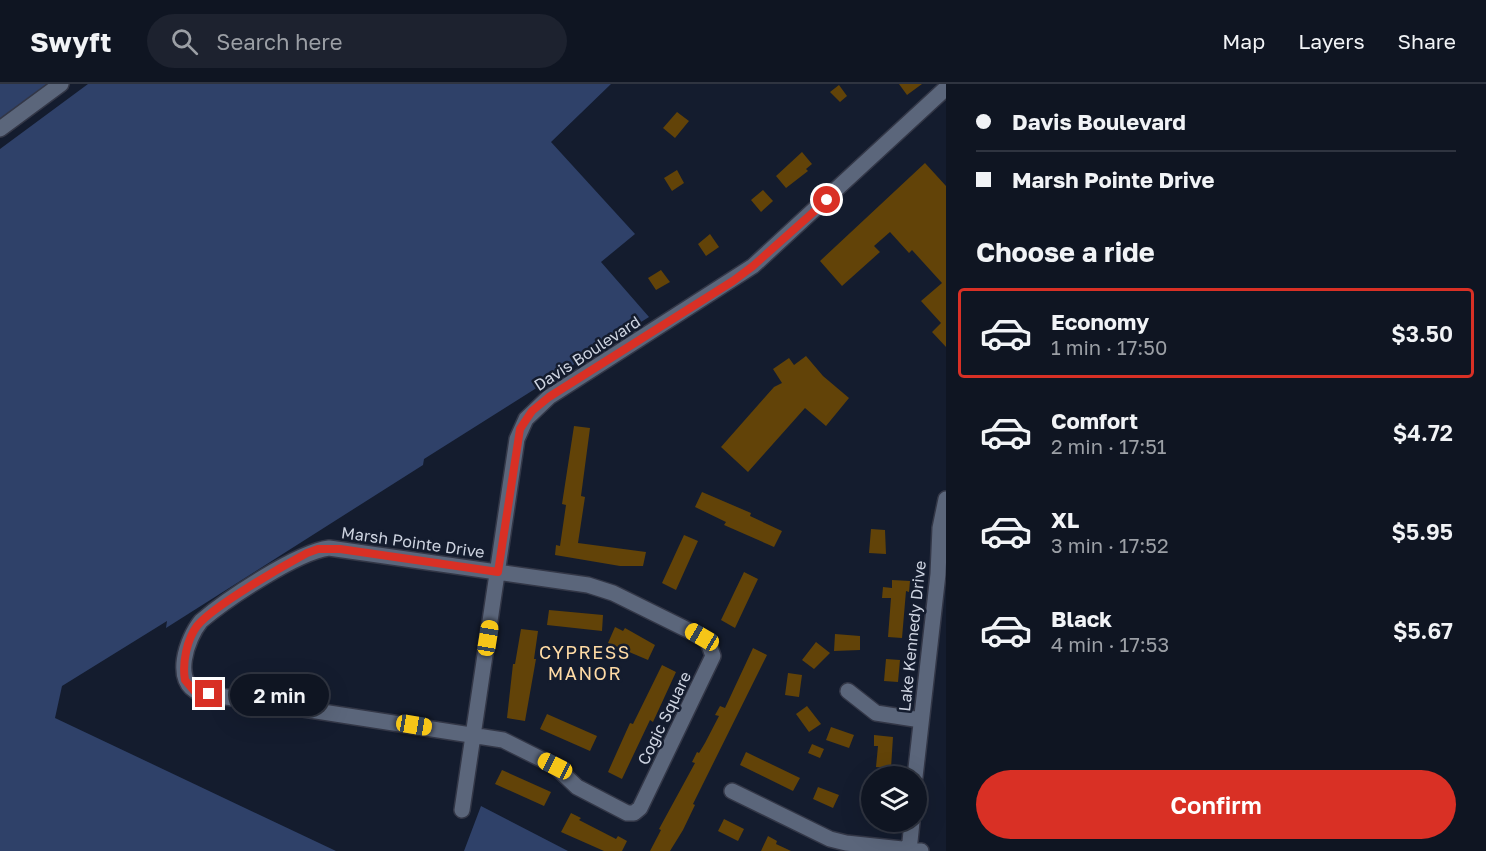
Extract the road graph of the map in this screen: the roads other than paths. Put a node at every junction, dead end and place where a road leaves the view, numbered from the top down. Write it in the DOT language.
graph roads {
  1 [pos="61,84"];
  2 [pos="946,88"];
  3 [pos="0,129"];
  4 [pos="946,499"];
  5 [pos="498,572"];
  6 [pos="848,691"];
  7 [pos="921,720"];
  8 [pos="474,734"];
  9 [pos="916,766"];
  10 [pos="732,791"];
  11 [pos="462,810"];
  12 [pos="912,832"];
  13 [pos="913,851"];
  1 -- 3 [label="street"];
  2 -- 5 [label="street, Davis Boulevard"];
  4 -- 7 [label="street, Lake Kennedy Drive"];
  5 -- 8 [label="street, Davis Boulevard"];
  5 -- 8 [label="street, Cogic Square"];
  5 -- 8 [label="street, Marsh Pointe Drive"];
  6 -- 7 [label="street"];
  7 -- 9 [label="street, Lake Kennedy Drive"];
  8 -- 11 [label="street, Davis Boulevard"];
  10 -- 13 [label="street"];
  12 -- 13 [label="street"];
}
